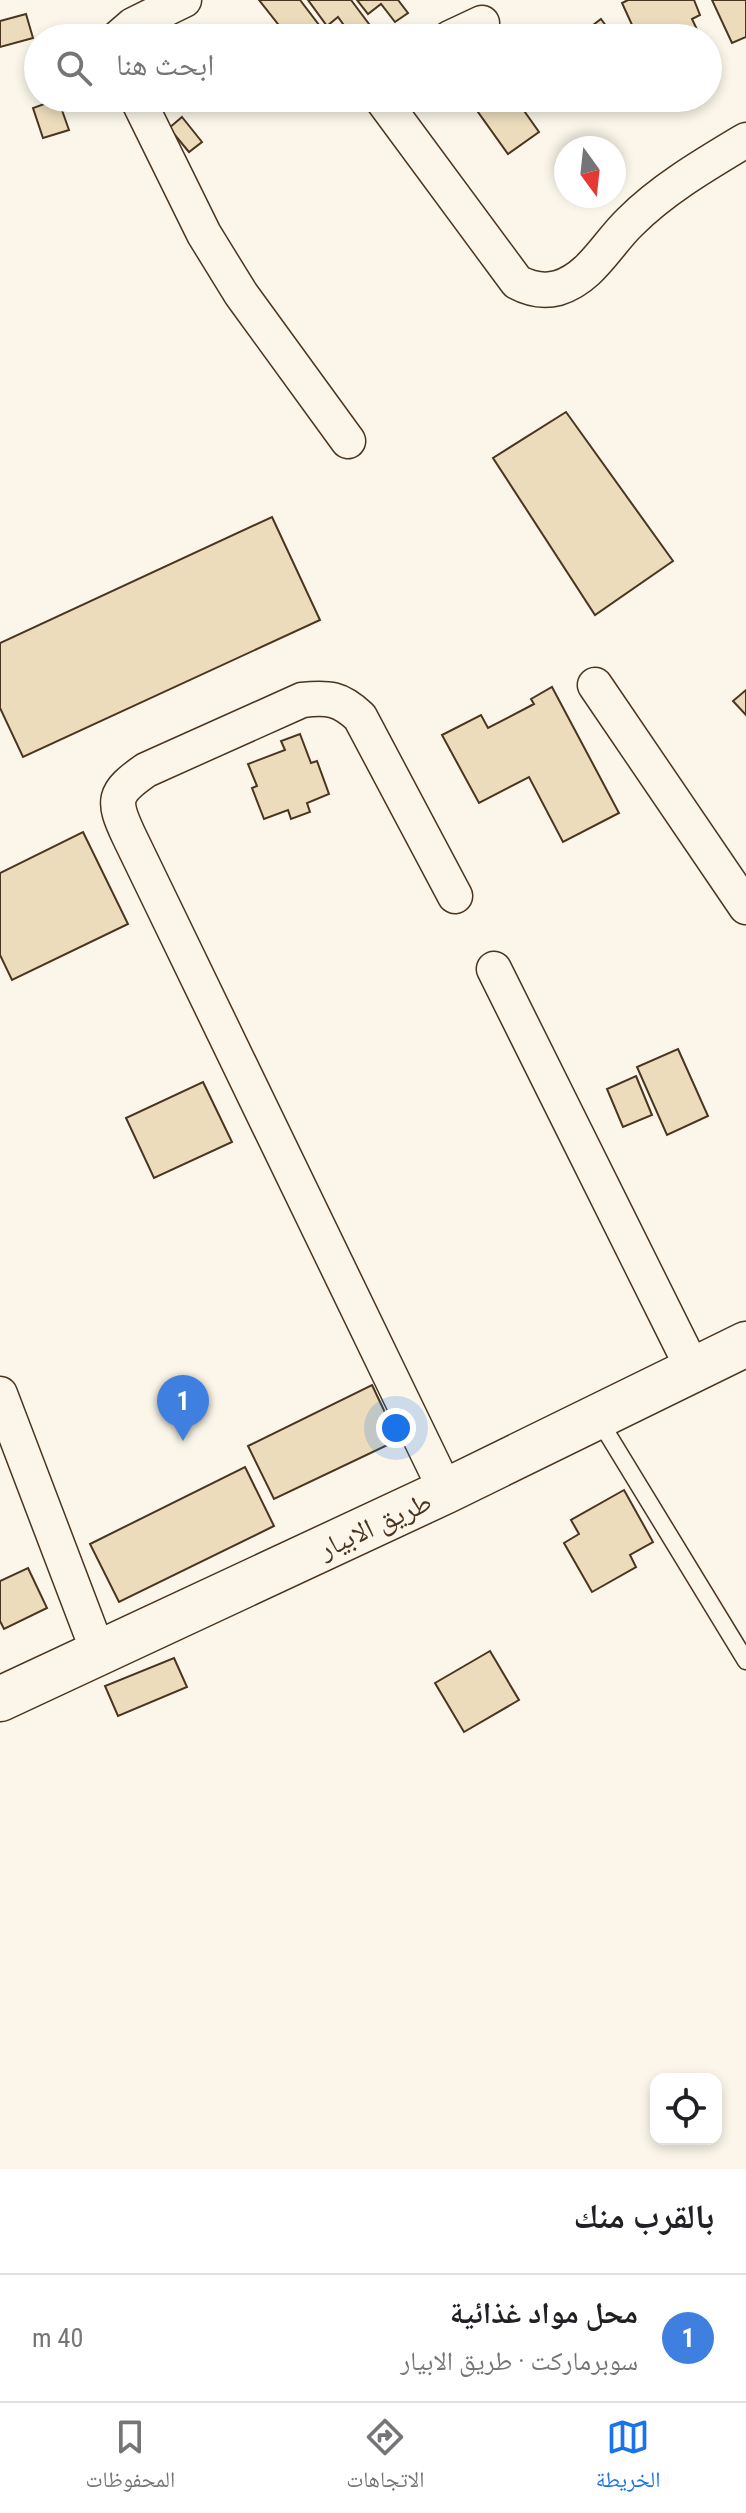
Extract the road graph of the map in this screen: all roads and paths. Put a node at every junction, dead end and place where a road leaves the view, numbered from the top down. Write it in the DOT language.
graph roads {
  1 [pos="184,0"];
  2 [pos="135,24"];
  3 [pos="144,112"];
  4 [pos="391,112"];
  5 [pos="746,140"];
  6 [pos="348,441"];
  7 [pos="595,685"];
  8 [pos="455,896"];
  9 [pos="746,907"];
  10 [pos="494,969"];
  11 [pos="746,1344"];
  12 [pos="693,1369"];
  13 [pos="0,1394"];
  14 [pos="597,1416"];
  15 [pos="446,1491"];
  16 [pos="99,1654"];
  17 [pos="746,1661"];
  18 [pos="0,1699"];
  1 -- 2 [label="street"];
  3 -- 6 [label="street"];
  4 -- 5 [label="street"];
  7 -- 9 [label="street"];
  8 -- 15 [label="street"];
  10 -- 12 [label="street"];
  11 -- 12 [label="main road, طريق الابيار"];
  12 -- 14 [label="main road, طريق الابيار"];
  13 -- 16 [label="street"];
  14 -- 15 [label="main road, طريق الابيار"];
  14 -- 17 [label="lane"];
  15 -- 16 [label="main road, طريق الابيار"];
  16 -- 18 [label="main road, طريق الابيار"];
}
